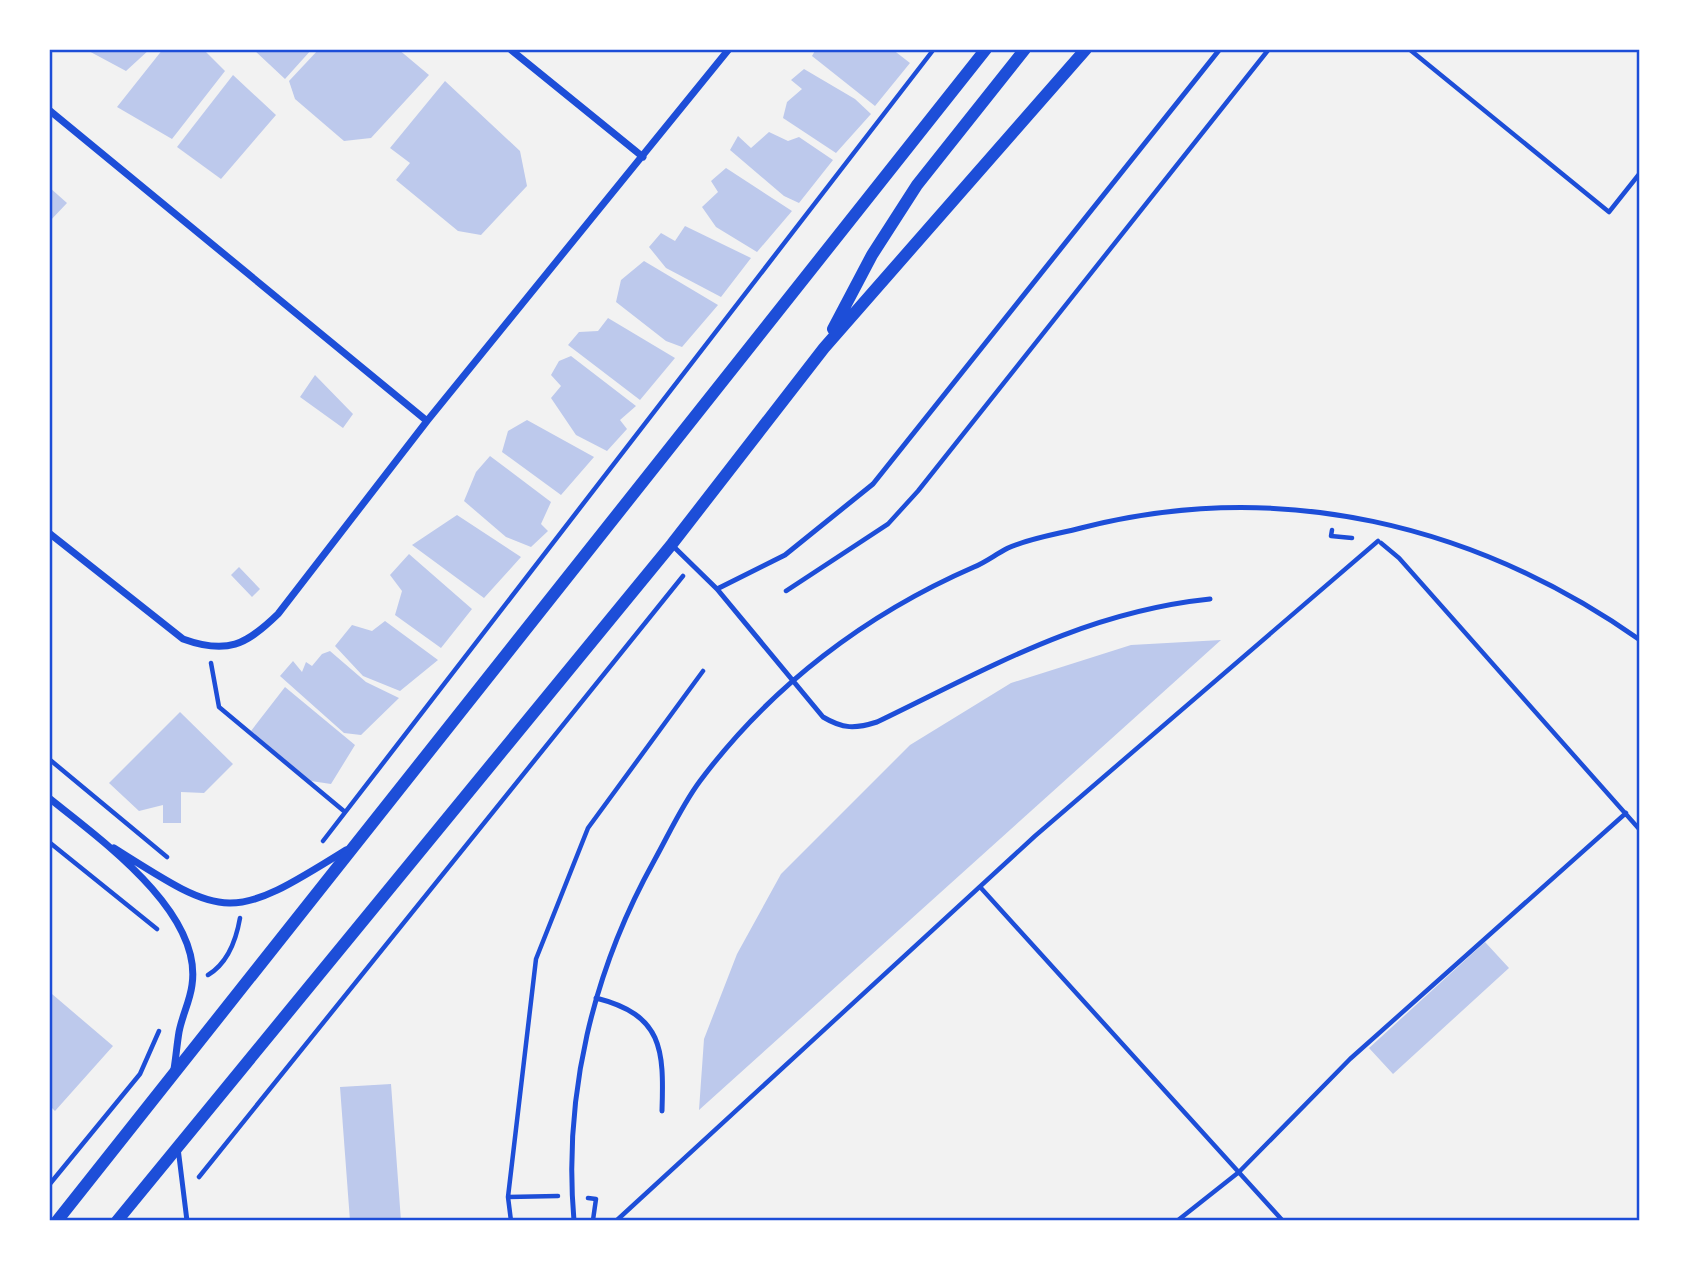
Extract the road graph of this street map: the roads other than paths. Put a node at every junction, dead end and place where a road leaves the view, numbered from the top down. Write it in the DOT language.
graph roads {
  1 [pos="510,49"];
  2 [pos="729,49"];
  3 [pos="986,49"];
  4 [pos="1025,49"];
  5 [pos="1086,49"];
  6 [pos="1220,49"];
  7 [pos="49,110"];
  8 [pos="643,158"];
  9 [pos="824,348"];
  10 [pos="427,421"];
  11 [pos="49,533"];
  12 [pos="672,544"];
  13 [pos="717,589"];
  14 [pos="1210,599"];
  15 [pos="1640,640"];
  16 [pos="793,679"];
  17 [pos="49,798"];
  18 [pos="101,840"];
  19 [pos="356,844"];
  20 [pos="596,998"];
  21 [pos="173,1076"];
  22 [pos="662,1111"];
  23 [pos="178,1146"];
  24 [pos="57,1221"];
  25 [pos="117,1221"];
  26 [pos="187,1221"];
  27 [pos="574,1221"];
  1 -- 8 [label="street"];
  2 -- 8 [label="street"];
  3 -- 19 [label="street"];
  4 -- 9 [label="street"];
  5 -- 9 [label="street"];
  6 -- 13 [label="lane"];
  7 -- 10 [label="street"];
  8 -- 10 [label="street"];
  9 -- 12 [label="street"];
  10 -- 11 [label="street"];
  12 -- 13 [label="lane"];
  12 -- 23 [label="street"];
  13 -- 16 [label="lane"];
  14 -- 16 [label="lane"];
  15 -- 16 [label="lane"];
  16 -- 20 [label="lane"];
  17 -- 18 [label="street"];
  18 -- 19 [label="street"];
  18 -- 21 [label="street"];
  19 -- 21 [label="street"];
  20 -- 22 [label="lane"];
  20 -- 27 [label="lane"];
  21 -- 24 [label="street"];
  23 -- 25 [label="street"];
  23 -- 26 [label="lane"];
}
